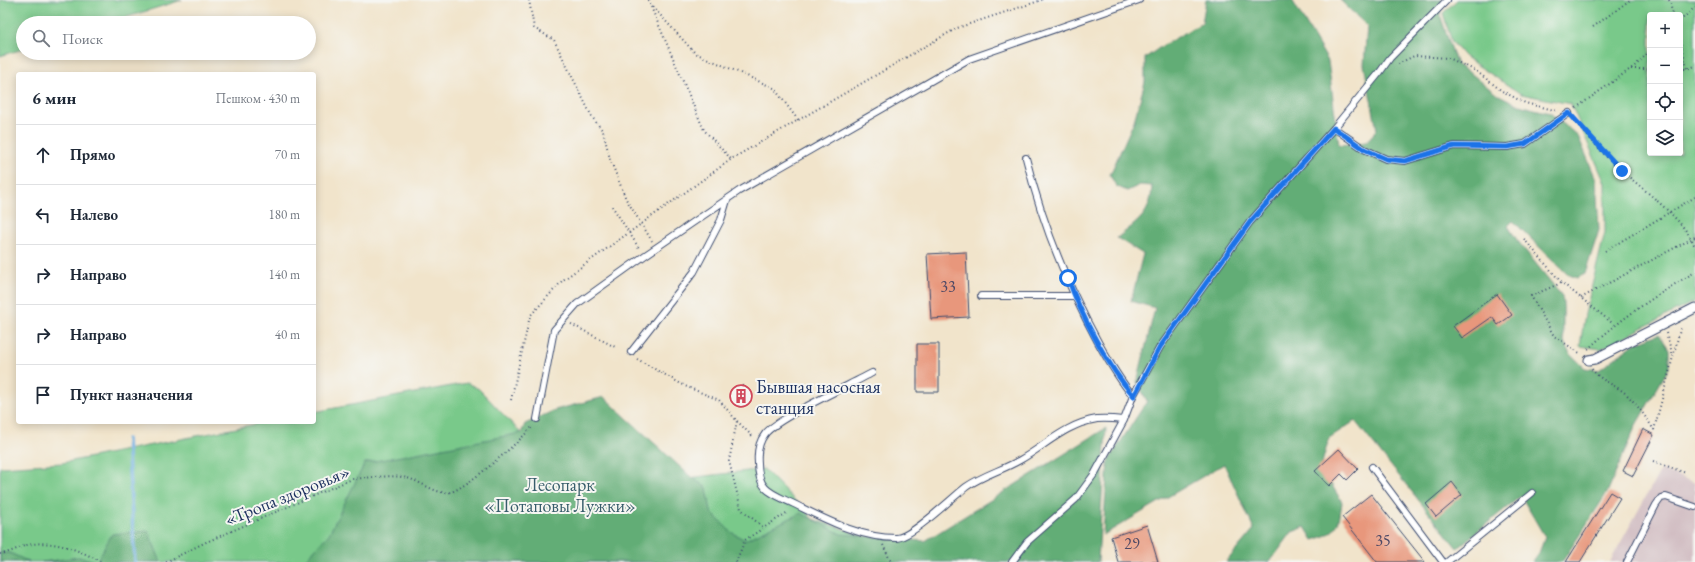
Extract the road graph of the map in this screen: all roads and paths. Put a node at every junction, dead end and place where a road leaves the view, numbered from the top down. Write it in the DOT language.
graph roads {
  1 [pos="529,0"];
  2 [pos="649,0"];
  3 [pos="1042,0"];
  4 [pos="1139,0"];
  5 [pos="1447,0"];
  6 [pos="1630,0"];
  7 [pos="1669,0"];
  8 [pos="650,4"];
  9 [pos="1695,7"];
  10 [pos="1673,12"];
  11 [pos="1683,18"];
  12 [pos="1593,27"];
  13 [pos="1682,48"];
  14 [pos="1647,54"];
  15 [pos="1695,66"];
  16 [pos="1631,69"];
  17 [pos="1647,69"];
  18 [pos="1683,69"];
  19 [pos="1687,69"];
  20 [pos="1380,72"];
  21 [pos="1569,113"];
  22 [pos="798,120"];
  23 [pos="1334,128"];
  24 [pos="1026,158"];
  25 [pos="731,159"];
  26 [pos="1695,197"];
  27 [pos="727,200"];
  28 [pos="612,206"];
  29 [pos="1668,212"];
  30 [pos="642,224"];
  31 [pos="629,233"];
  32 [pos="1695,237"];
  33 [pos="1692,238"];
  34 [pos="1524,239"];
  35 [pos="1695,247"];
  36 [pos="657,248"];
  37 [pos="1605,251"];
  38 [pos="644,256"];
  39 [pos="1695,272"];
  40 [pos="1561,282"];
  41 [pos="981,296"];
  42 [pos="1074,296"];
  43 [pos="1581,298"];
  44 [pos="1695,308"];
  45 [pos="1684,314"];
  46 [pos="563,320"];
  47 [pos="1662,325"];
  48 [pos="1616,326"];
  49 [pos="617,348"];
  50 [pos="632,354"];
  51 [pos="1673,356"];
  52 [pos="1587,359"];
  53 [pos="872,373"];
  54 [pos="1134,396"];
  55 [pos="510,400"];
  56 [pos="537,419"];
  57 [pos="1124,420"];
  58 [pos="737,421"];
  59 [pos="760,443"];
  60 [pos="1653,460"];
  61 [pos="1372,467"];
  62 [pos="1686,473"];
  63 [pos="1532,493"];
  64 [pos="798,506"];
  65 [pos="1695,507"];
  66 [pos="763,527"];
  67 [pos="882,536"];
  68 [pos="0,554"];
  69 [pos="102,562"];
  70 [pos="166,562"];
  71 [pos="736,562"];
  72 [pos="891,562"];
  73 [pos="1012,562"];
  74 [pos="1443,562"];
  75 [pos="1447,562"];
  76 [pos="1627,562"];
  1 -- 30 [label="path"];
  2 -- 8 [label="path"];
  3 -- 22 [label="path"];
  4 -- 27 [label="lane"];
  5 -- 20 [label="lane"];
  6 -- 12 [label="path"];
  7 -- 10 [label="path"];
  8 -- 22 [label="path"];
  8 -- 25 [label="path"];
  9 -- 11 [label="path"];
  13 -- 19 [label="path"];
  14 -- 16 [label="path"];
  15 -- 19 [label="path"];
  16 -- 17 [label="path"];
  16 -- 21 [label="path"];
  18 -- 19 [label="path"];
  20 -- 21 [label="path"];
  20 -- 23 [label="lane"];
  21 -- 23 [label="lane"];
  21 -- 29 [label="path"];
  22 -- 25 [label="path"];
  23 -- 54 [label="lane"];
  24 -- 42 [label="lane"];
  25 -- 30 [label="path"];
  26 -- 29 [label="path"];
  27 -- 36 [label="lane"];
  27 -- 50 [label="lane"];
  28 -- 31 [label="path"];
  29 -- 33 [label="path"];
  29 -- 37 [label="path"];
  30 -- 31 [label="path"];
  30 -- 36 [label="path"];
  31 -- 38 [label="path"];
  31 -- 55 [label="path"];
  32 -- 33 [label="path"];
  33 -- 35 [label="path"];
  33 -- 43 [label="path"];
  34 -- 40 [label="path"];
  36 -- 38 [label="lane"];
  38 -- 46 [label="lane"];
  39 -- 48 [label="path"];
  40 -- 43 [label="path"];
  40 -- 52 [label="path"];
  41 -- 42 [label="lane"];
  42 -- 54 [label="lane"];
  43 -- 48 [label="path"];
  44 -- 45 [label="street"];
  45 -- 47 [label="street"];
  45 -- 51 [label="path"];
  46 -- 49 [label="path"];
  46 -- 56 [label="lane"];
  47 -- 51 [label="path"];
  47 -- 52 [label="street"];
  48 -- 52 [label="path"];
  50 -- 58 [label="path"];
  51 -- 52 [label="path"];
  53 -- 59 [label="lane"];
  54 -- 57 [label="lane"];
  56 -- 70 [label="path, «Тропа здоровья»"];
  57 -- 67 [label="lane"];
  57 -- 73 [label="lane"];
  58 -- 59 [label="path"];
  58 -- 66 [label="path"];
  59 -- 64 [label="lane"];
  60 -- 62 [label="path"];
  61 -- 74 [label="lane"];
  63 -- 75 [label="lane"];
  64 -- 66 [label="path"];
  64 -- 67 [label="lane"];
  65 -- 76 [label="lane"];
  66 -- 71 [label="path"];
  67 -- 72 [label="path"];
  68 -- 69 [label="path"];
}
